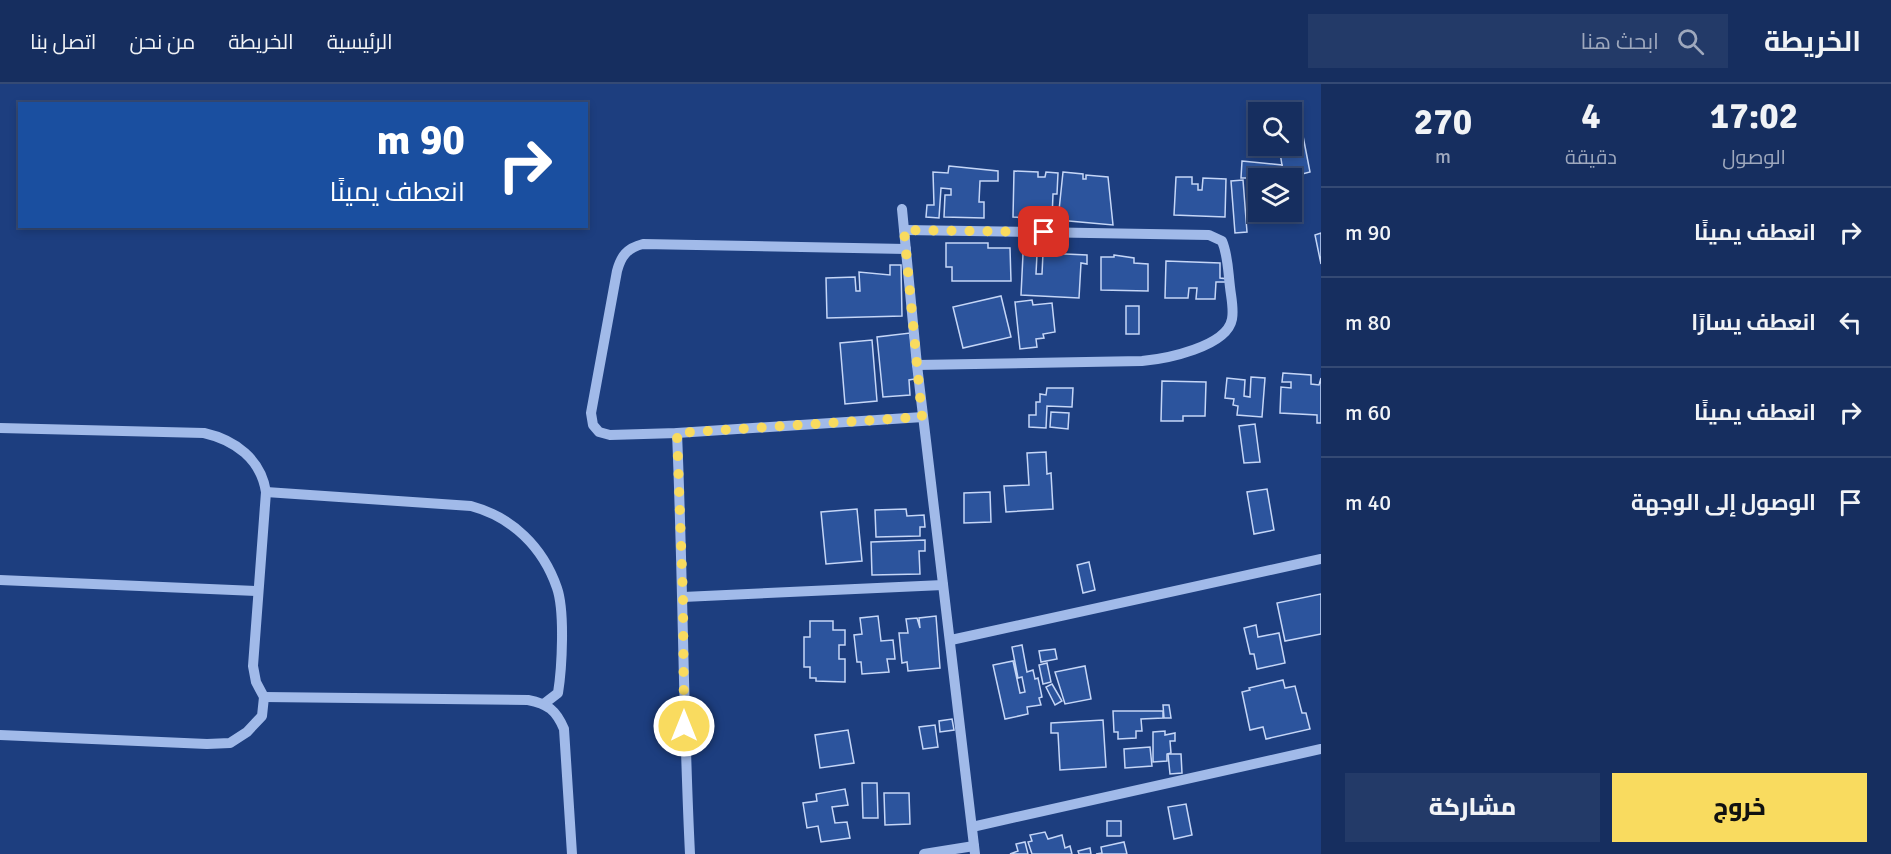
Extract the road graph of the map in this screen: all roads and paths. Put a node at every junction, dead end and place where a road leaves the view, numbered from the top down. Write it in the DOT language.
graph roads {
  1 [pos="902,208"];
  2 [pos="904,230"];
  3 [pos="906,249"];
  4 [pos="916,365"];
  5 [pos="922,417"];
  6 [pos="0,428"];
  7 [pos="677,433"];
  8 [pos="267,492"];
  9 [pos="1321,560"];
  10 [pos="0,580"];
  11 [pos="942,585"];
  12 [pos="258,591"];
  13 [pos="683,597"];
  14 [pos="951,640"];
  15 [pos="264,697"];
  16 [pos="545,703"];
  17 [pos="0,735"];
  18 [pos="1321,749"];
  19 [pos="972,827"];
  20 [pos="975,850"];
  21 [pos="572,854"];
  22 [pos="690,854"];
  23 [pos="924,854"];
  1 -- 2 [label="street"];
  2 -- 3 [label="street"];
  2 -- 4 [label="street"];
  3 -- 4 [label="street"];
  3 -- 7 [label="street"];
  4 -- 5 [label="street"];
  5 -- 7 [label="street"];
  5 -- 11 [label="street"];
  6 -- 8 [label="street"];
  7 -- 13 [label="street"];
  8 -- 12 [label="street"];
  8 -- 16 [label="street"];
  9 -- 14 [label="street"];
  10 -- 12 [label="street"];
  11 -- 13 [label="street"];
  11 -- 14 [label="street"];
  12 -- 15 [label="street"];
  13 -- 22 [label="street"];
  14 -- 19 [label="street"];
  15 -- 16 [label="street"];
  15 -- 17 [label="street"];
  16 -- 21 [label="street"];
  18 -- 19 [label="street"];
  19 -- 20 [label="street"];
  20 -- 23 [label="street"];
}
